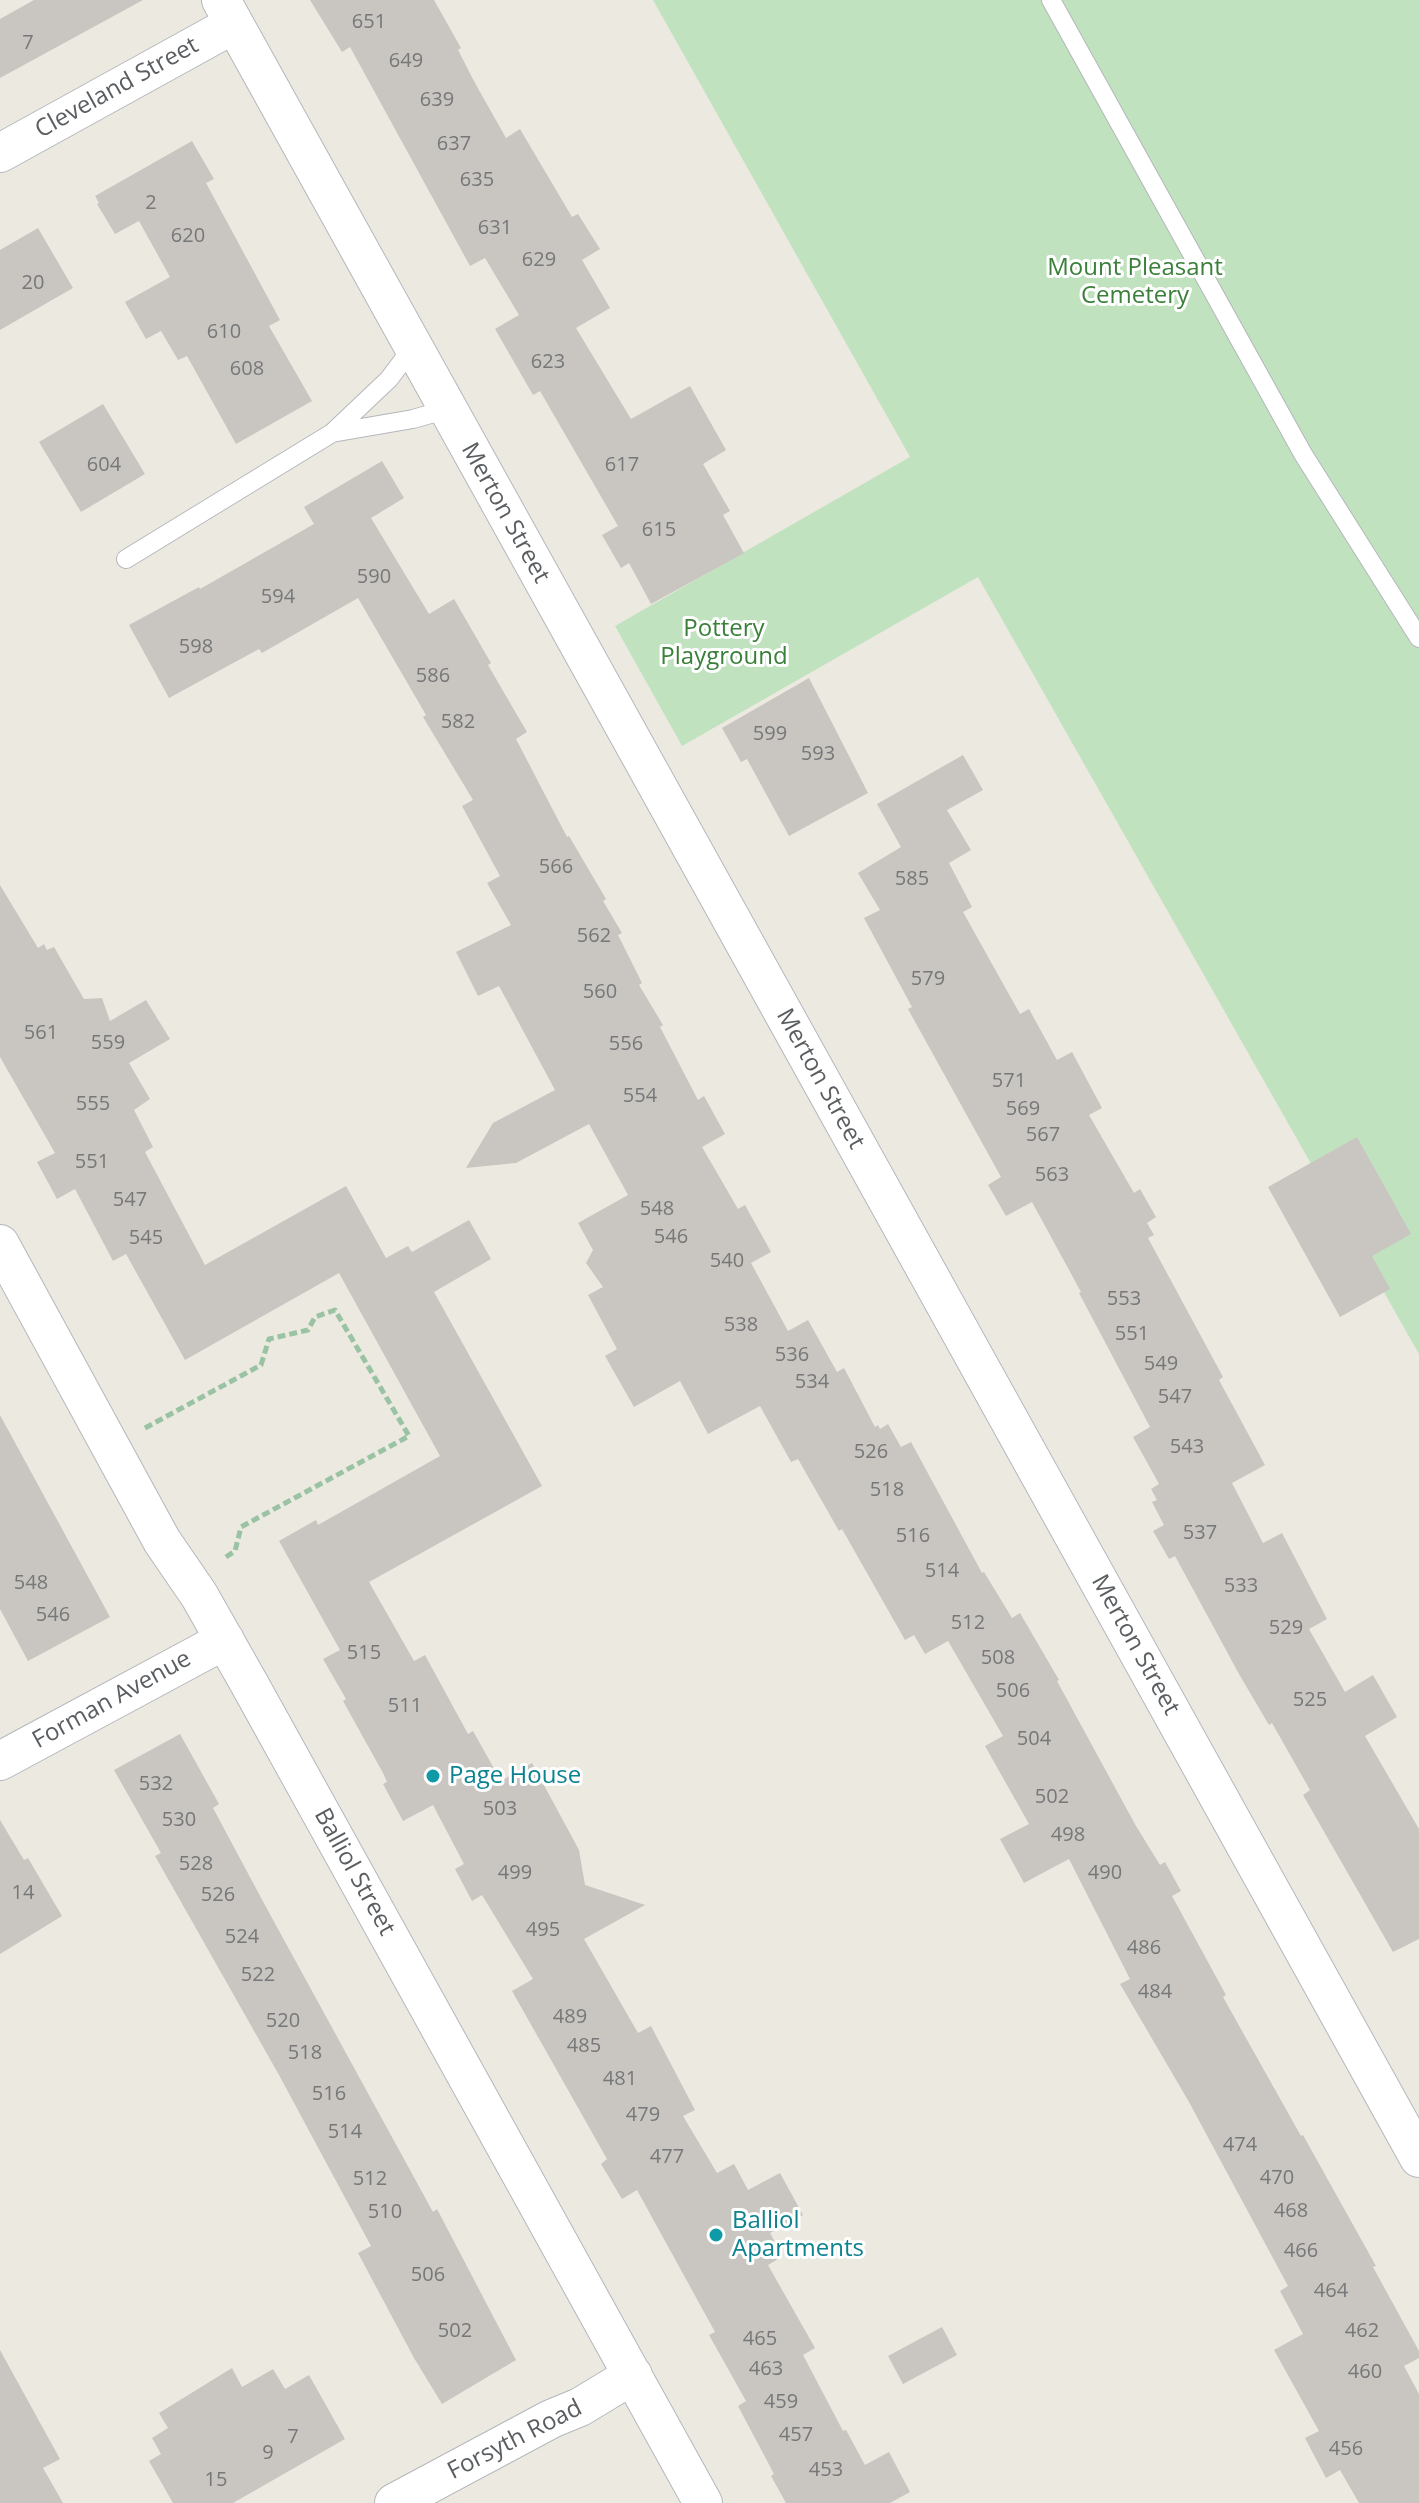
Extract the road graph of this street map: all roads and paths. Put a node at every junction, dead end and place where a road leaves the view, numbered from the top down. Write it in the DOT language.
graph roads {
  1 [pos="1051,0"];
  2 [pos="227,12"];
  3 [pos="0,153"];
  4 [pos="413,347"];
  5 [pos="448,409"];
  6 [pos="332,433"];
  7 [pos="126,559"];
  8 [pos="1419,638"];
  9 [pos="0,1244"];
  10 [pos="138,1431"];
  11 [pos="213,1566"];
  12 [pos="225,1640"];
  13 [pos="0,1761"];
  14 [pos="1419,2158"];
  15 [pos="633,2375"];
  16 [pos="394,2503"];
  17 [pos="703,2503"];
  1 -- 8 [label="lane"];
  2 -- 3 [label="street, Cleveland Street"];
  2 -- 4 [label="street, Merton Street"];
  4 -- 5 [label="street, Merton Street"];
  4 -- 6 [label="lane"];
  5 -- 6 [label="lane"];
  5 -- 14 [label="street, Merton Street"];
  6 -- 7 [label="lane"];
  9 -- 12 [label="street, Balliol Street"];
  10 -- 11 [label="path"];
  12 -- 13 [label="street, Forman Avenue"];
  12 -- 15 [label="street, Balliol Street"];
  15 -- 16 [label="street, Forsyth Road"];
  15 -- 17 [label="street, Balliol Street"];
}
